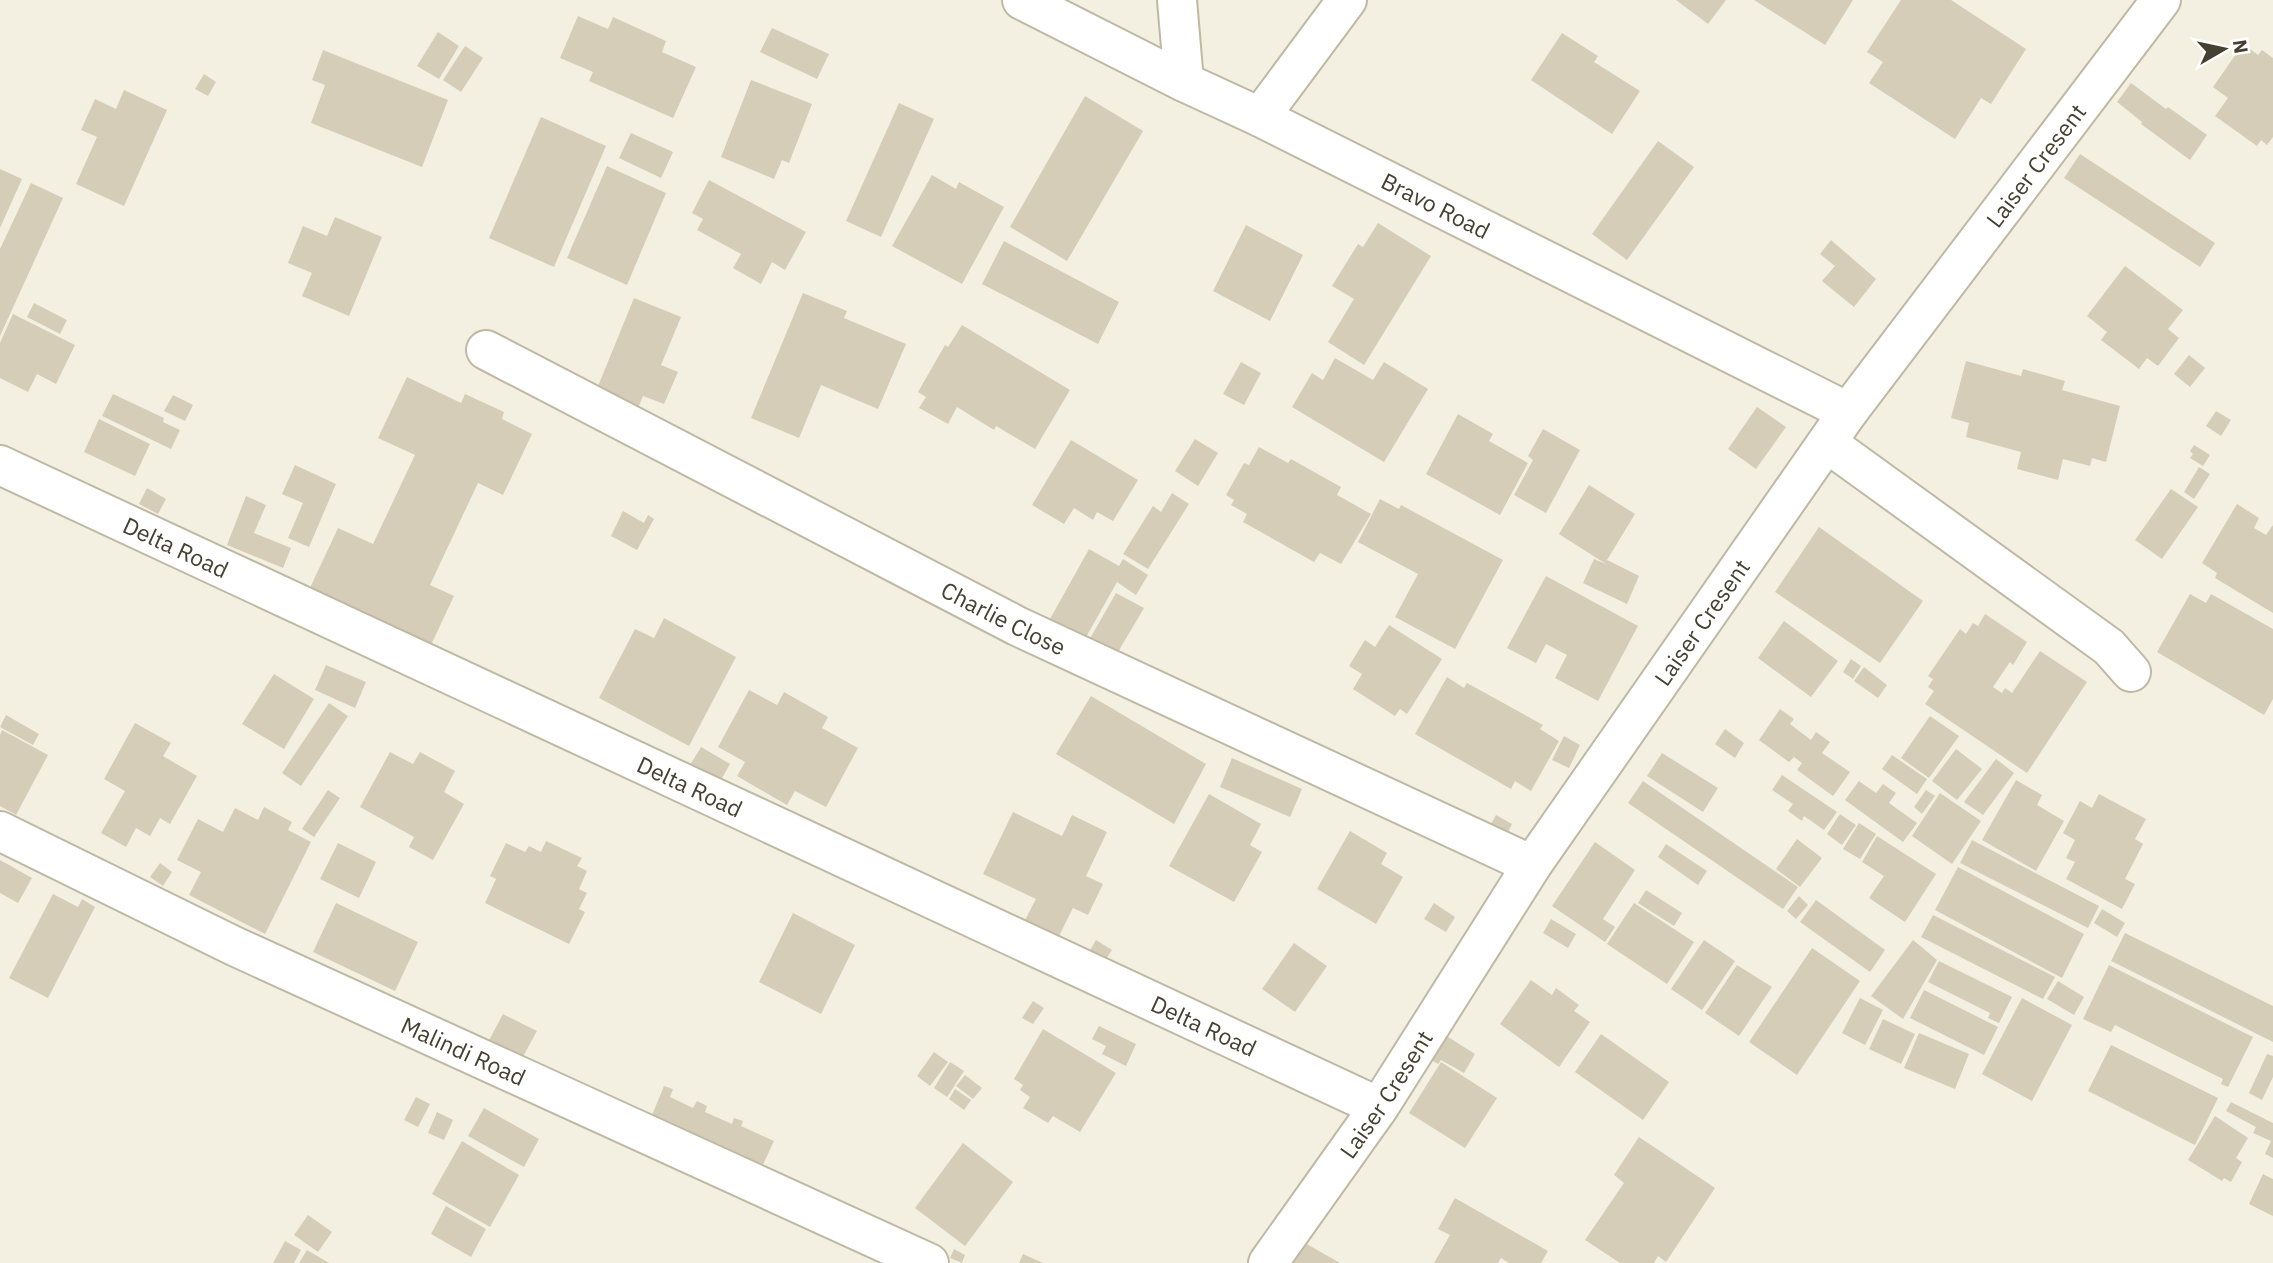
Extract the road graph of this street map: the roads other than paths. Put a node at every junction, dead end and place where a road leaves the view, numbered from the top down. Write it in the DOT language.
graph roads {
  1 [pos="1022,0"];
  2 [pos="1177,0"];
  3 [pos="1346,0"];
  4 [pos="2161,0"];
  5 [pos="1184,82"];
  6 [pos="1260,117"];
  7 [pos="486,350"];
  8 [pos="1848,412"];
  9 [pos="1827,443"];
  10 [pos="0,465"];
  11 [pos="2131,672"];
  12 [pos="0,831"];
  13 [pos="1532,865"];
  14 [pos="1379,1107"];
  15 [pos="929,1263"];
  16 [pos="1268,1263"];
  1 -- 5 [label="street, Bravo Road"];
  2 -- 5 [label="street"];
  3 -- 6 [label="street"];
  4 -- 8 [label="street, Laiser Cresent"];
  5 -- 6 [label="street, Bravo Road"];
  6 -- 8 [label="street, Bravo Road"];
  7 -- 13 [label="street, Charlie Close"];
  8 -- 9 [label="street, Laiser Cresent"];
  9 -- 11 [label="street"];
  9 -- 13 [label="street, Laiser Cresent"];
  10 -- 14 [label="street, Delta Road"];
  12 -- 15 [label="street, Malindi Road"];
  13 -- 14 [label="street, Laiser Cresent"];
  14 -- 16 [label="street, Laiser Cresent"];
}
